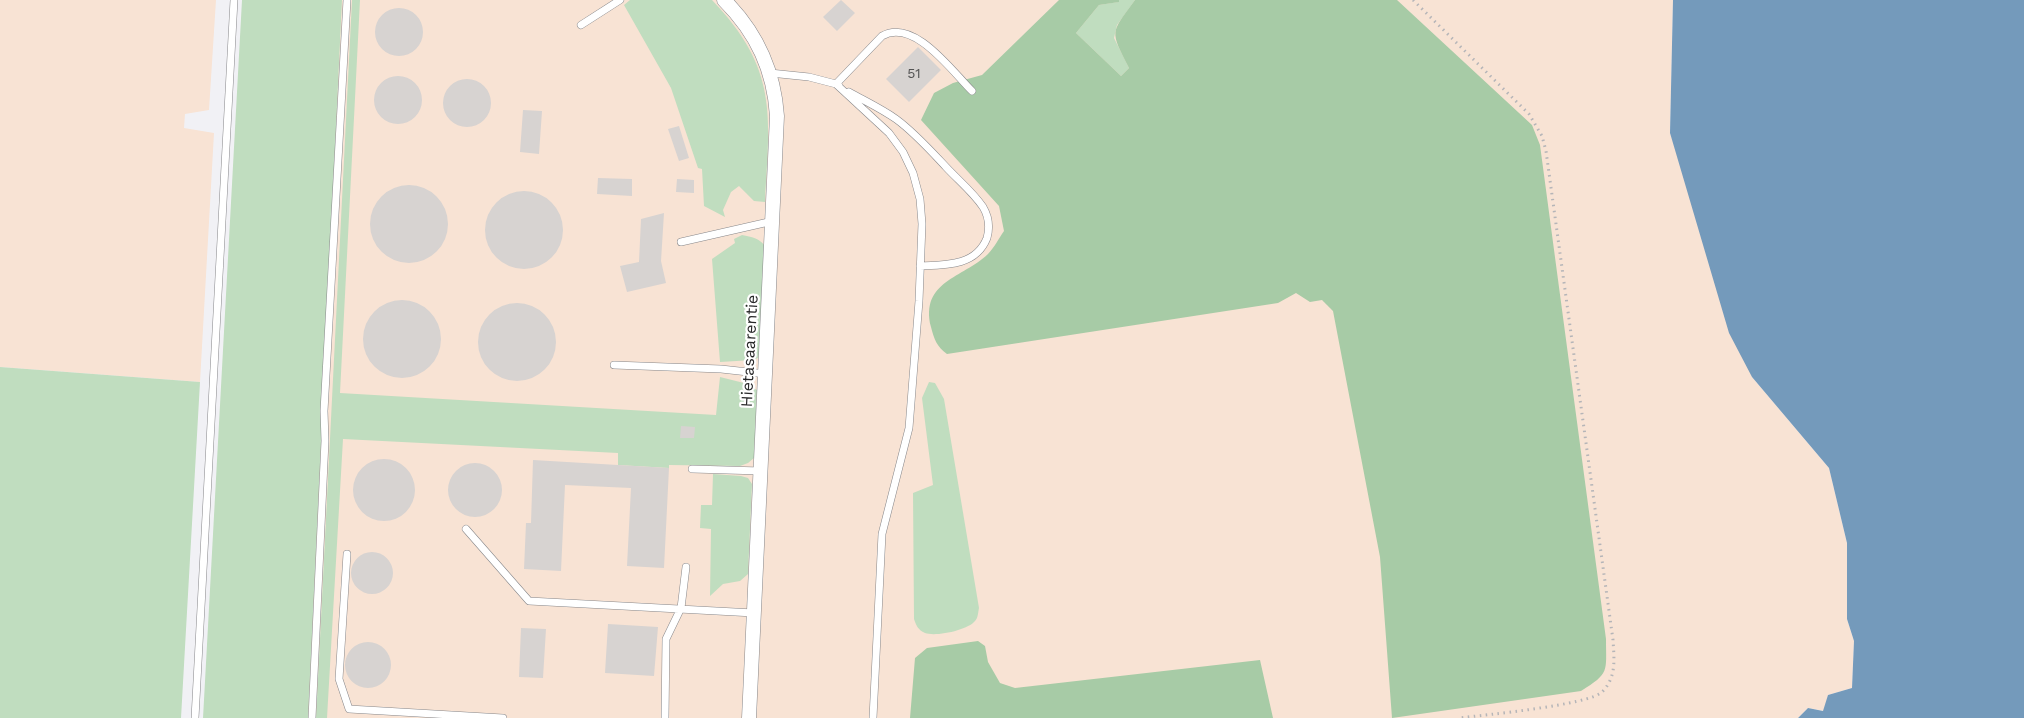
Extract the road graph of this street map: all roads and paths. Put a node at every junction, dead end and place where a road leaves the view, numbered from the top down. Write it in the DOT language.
graph roads {
  1 [pos="234,0"];
  2 [pos="347,0"];
  3 [pos="620,0"];
  4 [pos="724,0"];
  5 [pos="1413,0"];
  6 [pos="581,25"];
  7 [pos="770,73"];
  8 [pos="836,84"];
  9 [pos="972,91"];
  10 [pos="773,221"];
  11 [pos="681,242"];
  12 [pos="920,266"];
  13 [pos="614,365"];
  14 [pos="766,374"];
  15 [pos="692,469"];
  16 [pos="761,471"];
  17 [pos="466,529"];
  18 [pos="347,554"];
  19 [pos="686,567"];
  20 [pos="681,608"];
  21 [pos="754,613"];
  22 [pos="475,717"];
  23 [pos="195,718"];
  24 [pos="312,718"];
  25 [pos="503,718"];
  26 [pos="665,718"];
  27 [pos="749,718"];
  28 [pos="873,718"];
  29 [pos="1458,718"];
  1 -- 23 [label="lane"];
  2 -- 24 [label="lane"];
  3 -- 6 [label="lane"];
  4 -- 7 [label="street, Hietasaarentie"];
  5 -- 29 [label="path"];
  7 -- 8 [label="lane"];
  7 -- 10 [label="street, Hietasaarentie"];
  8 -- 9 [label="lane"];
  8 -- 12 [label="lane"];
  8 -- 12 [label="lane"];
  10 -- 11 [label="lane"];
  10 -- 14 [label="street, Hietasaarentie"];
  12 -- 28 [label="lane"];
  13 -- 14 [label="lane"];
  14 -- 16 [label="street, Hietasaarentie"];
  15 -- 16 [label="lane"];
  16 -- 21 [label="street, Hietasaarentie"];
  17 -- 20 [label="lane"];
  18 -- 22 [label="lane"];
  19 -- 20 [label="lane"];
  20 -- 21 [label="lane"];
  20 -- 26 [label="lane"];
  21 -- 27 [label="street, Hietasaarentie"];
  22 -- 25 [label="lane"];
}
